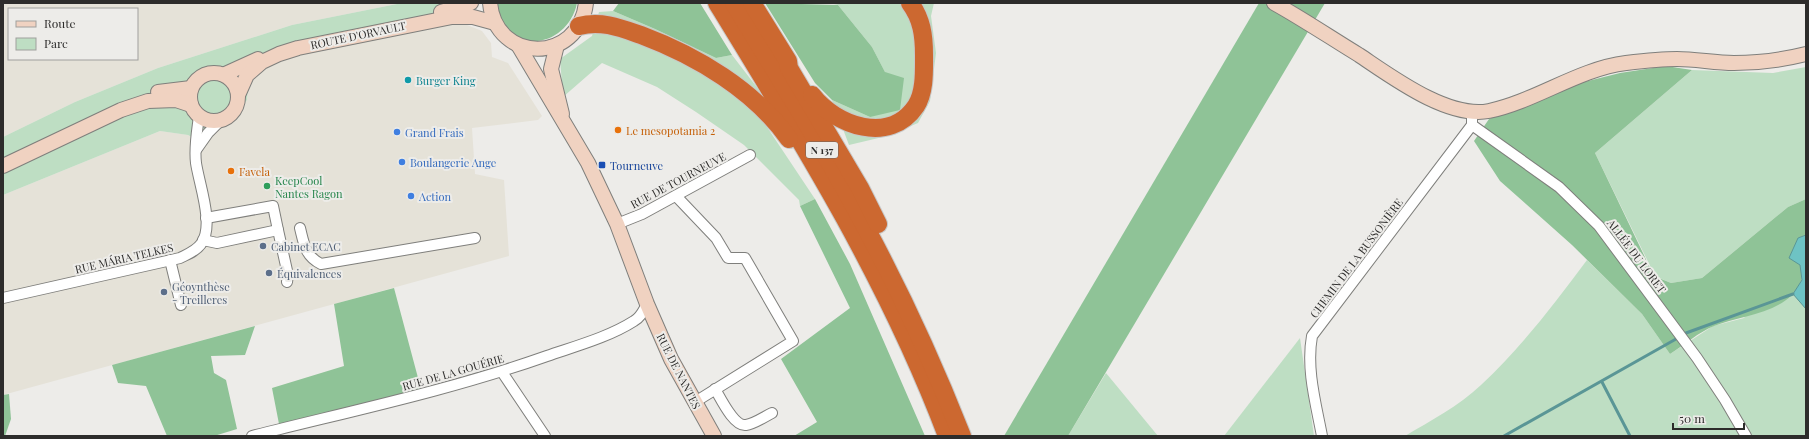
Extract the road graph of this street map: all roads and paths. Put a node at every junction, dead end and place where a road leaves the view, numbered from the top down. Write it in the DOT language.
graph roads {
  1 [pos="471,3"];
  2 [pos="490,3"];
  3 [pos="717,3"];
  4 [pos="734,3"];
  5 [pos="752,3"];
  6 [pos="1274,3"];
  7 [pos="913,5"];
  8 [pos="586,11"];
  9 [pos="495,22"];
  10 [pos="518,45"];
  11 [pos="557,45"];
  12 [pos="1806,54"];
  13 [pos="788,62"];
  14 [pos="225,74"];
  15 [pos="191,88"];
  16 [pos="239,93"];
  17 [pos="195,111"];
  18 [pos="1472,118"];
  19 [pos="221,120"];
  20 [pos="564,120"];
  21 [pos="195,152"];
  22 [pos="3,155"];
  23 [pos="750,155"];
  24 [pos="3,166"];
  25 [pos="676,196"];
  26 [pos="844,216"];
  27 [pos="206,218"];
  28 [pos="617,224"];
  29 [pos="300,228"];
  30 [pos="278,230"];
  31 [pos="474,238"];
  32 [pos="203,240"];
  33 [pos="170,260"];
  34 [pos="287,282"];
  35 [pos="3,298"];
  36 [pos="904,301"];
  37 [pos="647,304"];
  38 [pos="181,305"];
  39 [pos="502,372"];
  40 [pos="715,389"];
  41 [pos="695,402"];
  42 [pos="772,413"];
  43 [pos="252,436"];
  44 [pos="545,436"];
  45 [pos="714,436"];
  46 [pos="947,436"];
  47 [pos="962,436"];
  48 [pos="1322,436"];
  49 [pos="1746,436"];
  1 -- 14 [label="street, ROUTE D'ORVAULT"];
  2 -- 9 [label="street"];
  3 -- 26 [label="highway, N 137"];
  4 -- 36 [label="highway, N 137"];
  5 -- 13 [label="highway"];
  6 -- 18 [label="street"];
  7 -- 13 [label="highway"];
  8 -- 11 [label="street"];
  8 -- 26 [label="highway"];
  9 -- 10 [label="street"];
  9 -- 16 [label="street, ROUTE D'ORVAULT"];
  10 -- 11 [label="street"];
  10 -- 20 [label="street"];
  11 -- 20 [label="street"];
  12 -- 18 [label="street"];
  13 -- 36 [label="highway"];
  14 -- 15 [label="street"];
  14 -- 16 [label="street"];
  15 -- 17 [label="street"];
  15 -- 22 [label="street"];
  16 -- 19 [label="street"];
  17 -- 19 [label="street"];
  17 -- 21 [label="street"];
  17 -- 24 [label="street"];
  18 -- 48 [label="street, CHEMIN DE LA BUSSONIÈRE"];
  18 -- 49 [label="street, ALLÉE DU LORET"];
  19 -- 21 [label="street"];
  20 -- 28 [label="street, RUE DE NANTES"];
  21 -- 27 [label="street"];
  23 -- 25 [label="street, RUE DE TOURNEUVE"];
  25 -- 28 [label="street, RUE DE TOURNEUVE"];
  25 -- 40 [label="street"];
  26 -- 46 [label="highway, N 137"];
  27 -- 30 [label="street"];
  27 -- 32 [label="street"];
  28 -- 37 [label="street, RUE DE NANTES"];
  29 -- 31 [label="street"];
  30 -- 32 [label="street"];
  30 -- 34 [label="street"];
  32 -- 33 [label="street, RUE MÁRIA TELKES"];
  33 -- 35 [label="street, RUE MÁRIA TELKES"];
  33 -- 38 [label="street"];
  36 -- 47 [label="highway, N 137"];
  37 -- 39 [label="street, RUE DE LA GOUÉRIE"];
  37 -- 41 [label="street, RUE DE NANTES"];
  39 -- 43 [label="street, RUE DE LA GOUÉRIE"];
  39 -- 44 [label="street"];
  40 -- 41 [label="street"];
  40 -- 42 [label="street"];
  41 -- 45 [label="street, RUE DE NANTES"];
}
